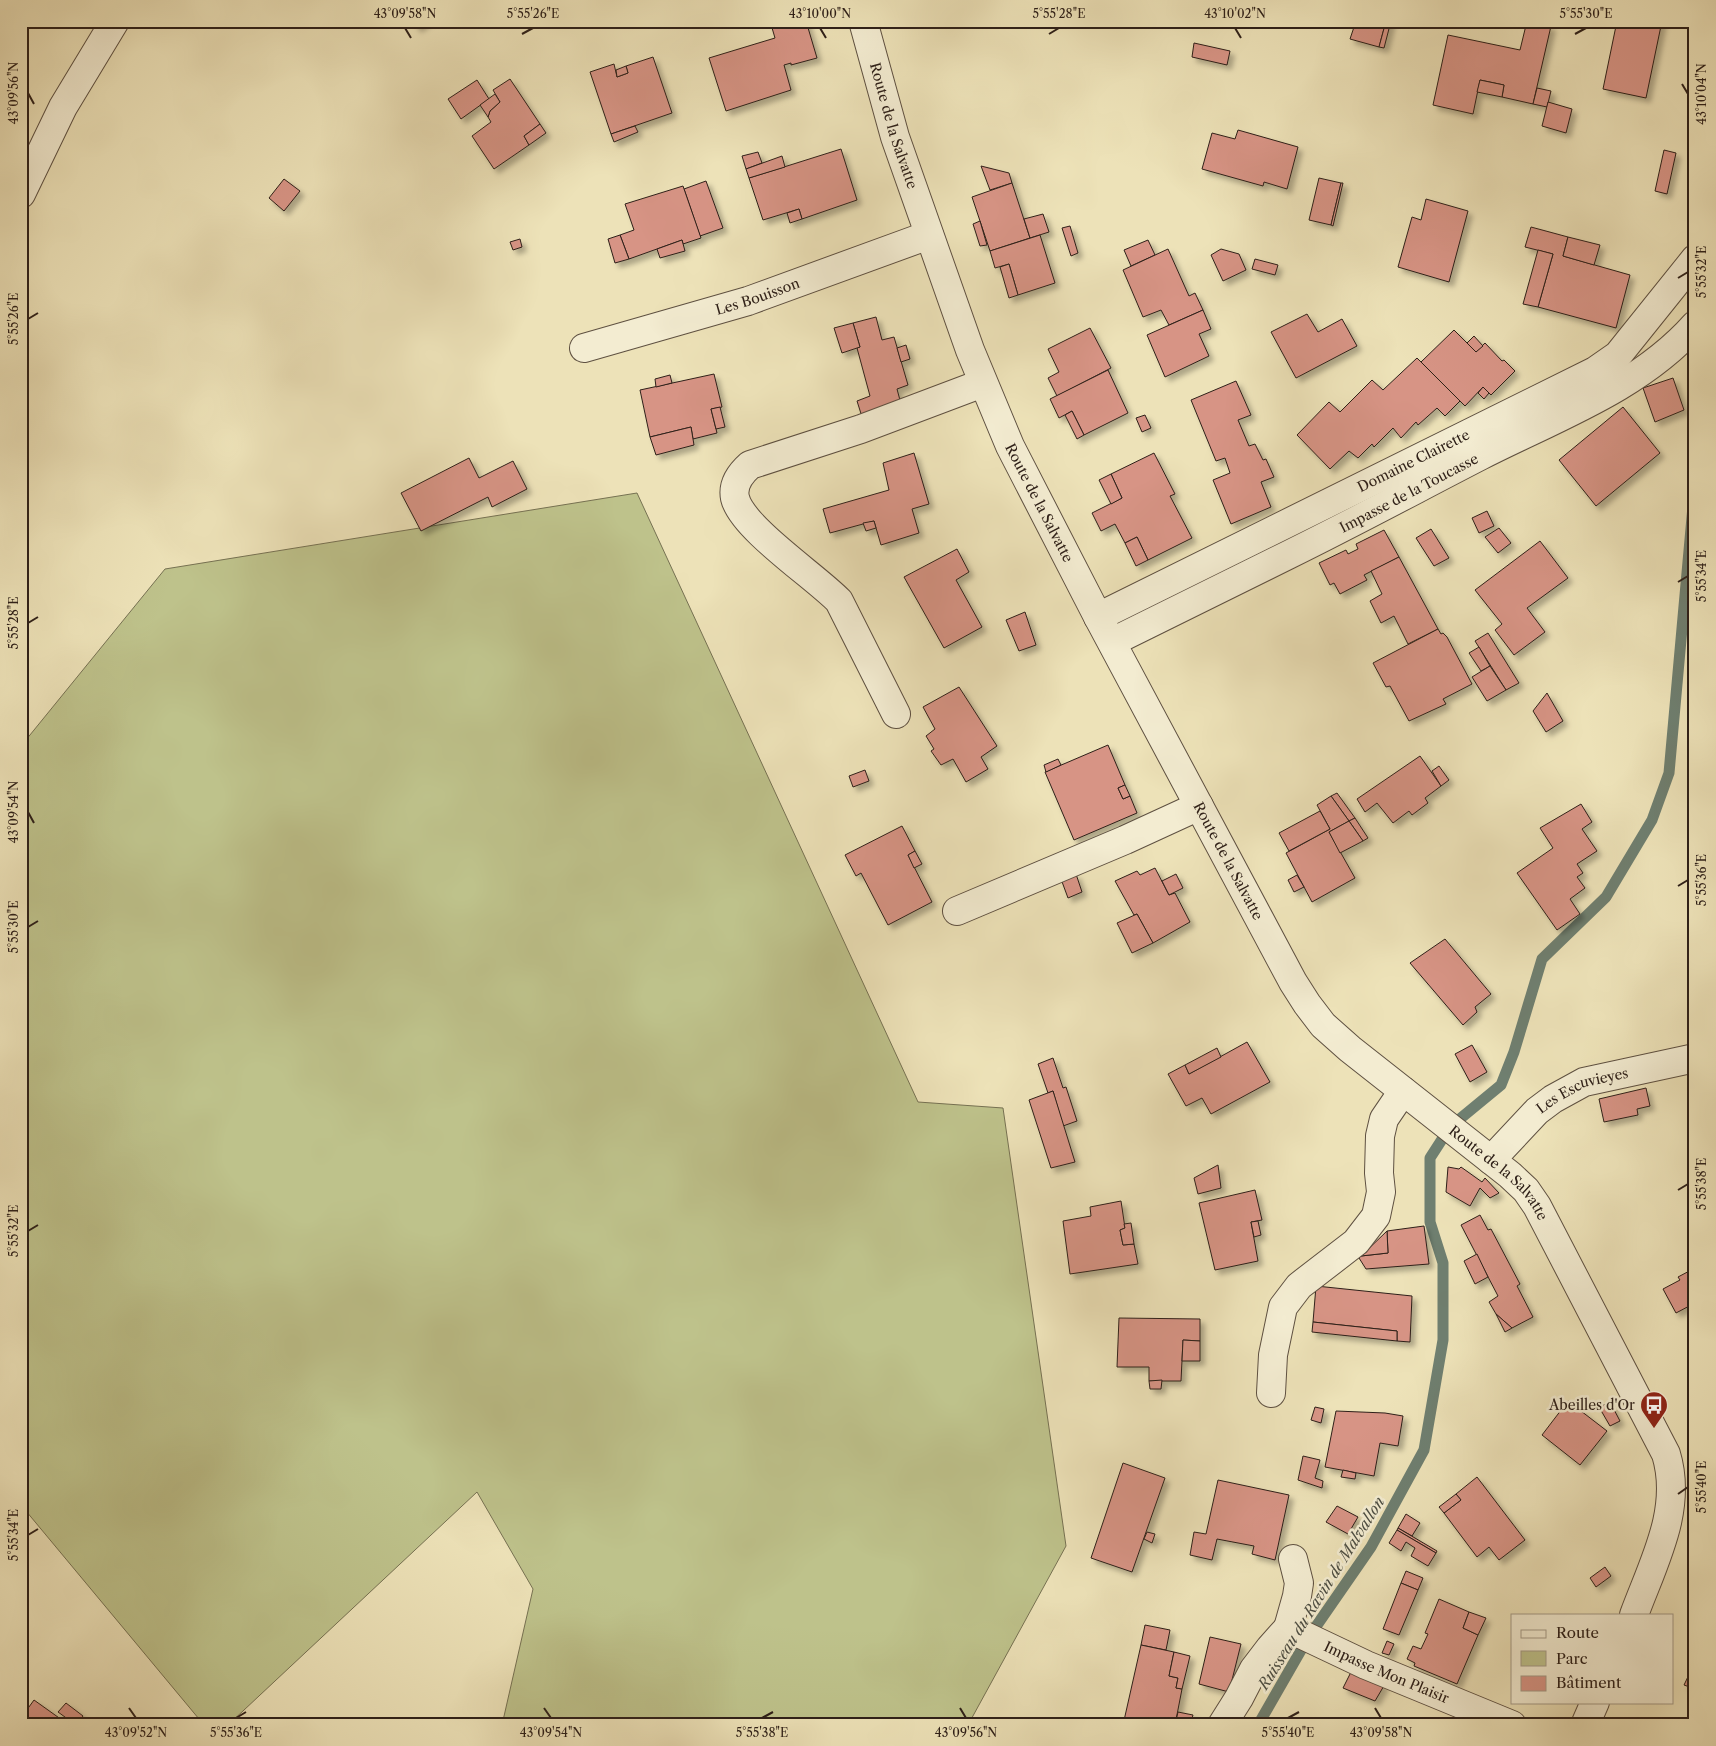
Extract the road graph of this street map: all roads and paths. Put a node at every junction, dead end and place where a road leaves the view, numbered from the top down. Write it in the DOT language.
graph roads {
  1 [pos="115,21"];
  2 [pos="863,21"];
  3 [pos="21,194"];
  4 [pos="929,235"];
  5 [pos="1695,259"];
  6 [pos="1695,325"];
  7 [pos="584,348"];
  8 [pos="1602,381"];
  9 [pos="983,382"];
  10 [pos="1098,617"];
  11 [pos="1112,642"];
  12 [pos="896,714"];
  13 [pos="1199,806"];
  14 [pos="957,911"];
  15 [pos="1695,1058"];
  16 [pos="1403,1091"];
  17 [pos="1491,1160"];
  18 [pos="1271,1393"];
  19 [pos="1683,1497"];
  20 [pos="1293,1559"];
  21 [pos="1634,1614"];
  22 [pos="1304,1636"];
  23 [pos="1594,1704"];
  24 [pos="1222,1725"];
  25 [pos="1512,1725"];
  26 [pos="1585,1725"];
  1 -- 3 [label="street"];
  2 -- 4 [label="street, Route de la Salvatte"];
  4 -- 7 [label="street, Les Bouisson"];
  4 -- 9 [label="street, Route de la Salvatte"];
  5 -- 8 [label="street, Domaine Clairette"];
  6 -- 8 [label="street, Impasse de la Toucasse"];
  8 -- 10 [label="street, Domaine Clairette"];
  8 -- 11 [label="street, Impasse de la Toucasse"];
  9 -- 10 [label="street, Route de la Salvatte"];
  9 -- 12 [label="street"];
  10 -- 11 [label="street, Route de la Salvatte"];
  11 -- 13 [label="street, Route de la Salvatte"];
  13 -- 14 [label="street"];
  13 -- 16 [label="street, Route de la Salvatte"];
  15 -- 17 [label="street, Les Escuvieyes"];
  16 -- 17 [label="street, Route de la Salvatte"];
  16 -- 18 [label="street"];
  17 -- 19 [label="street, Route de la Salvatte"];
  19 -- 21 [label="street, Route de la Salvatte"];
  20 -- 22 [label="street"];
  22 -- 24 [label="street"];
  22 -- 25 [label="street, Impasse Mon Plaisir"];
  23 -- 26 [label="street"];
}
